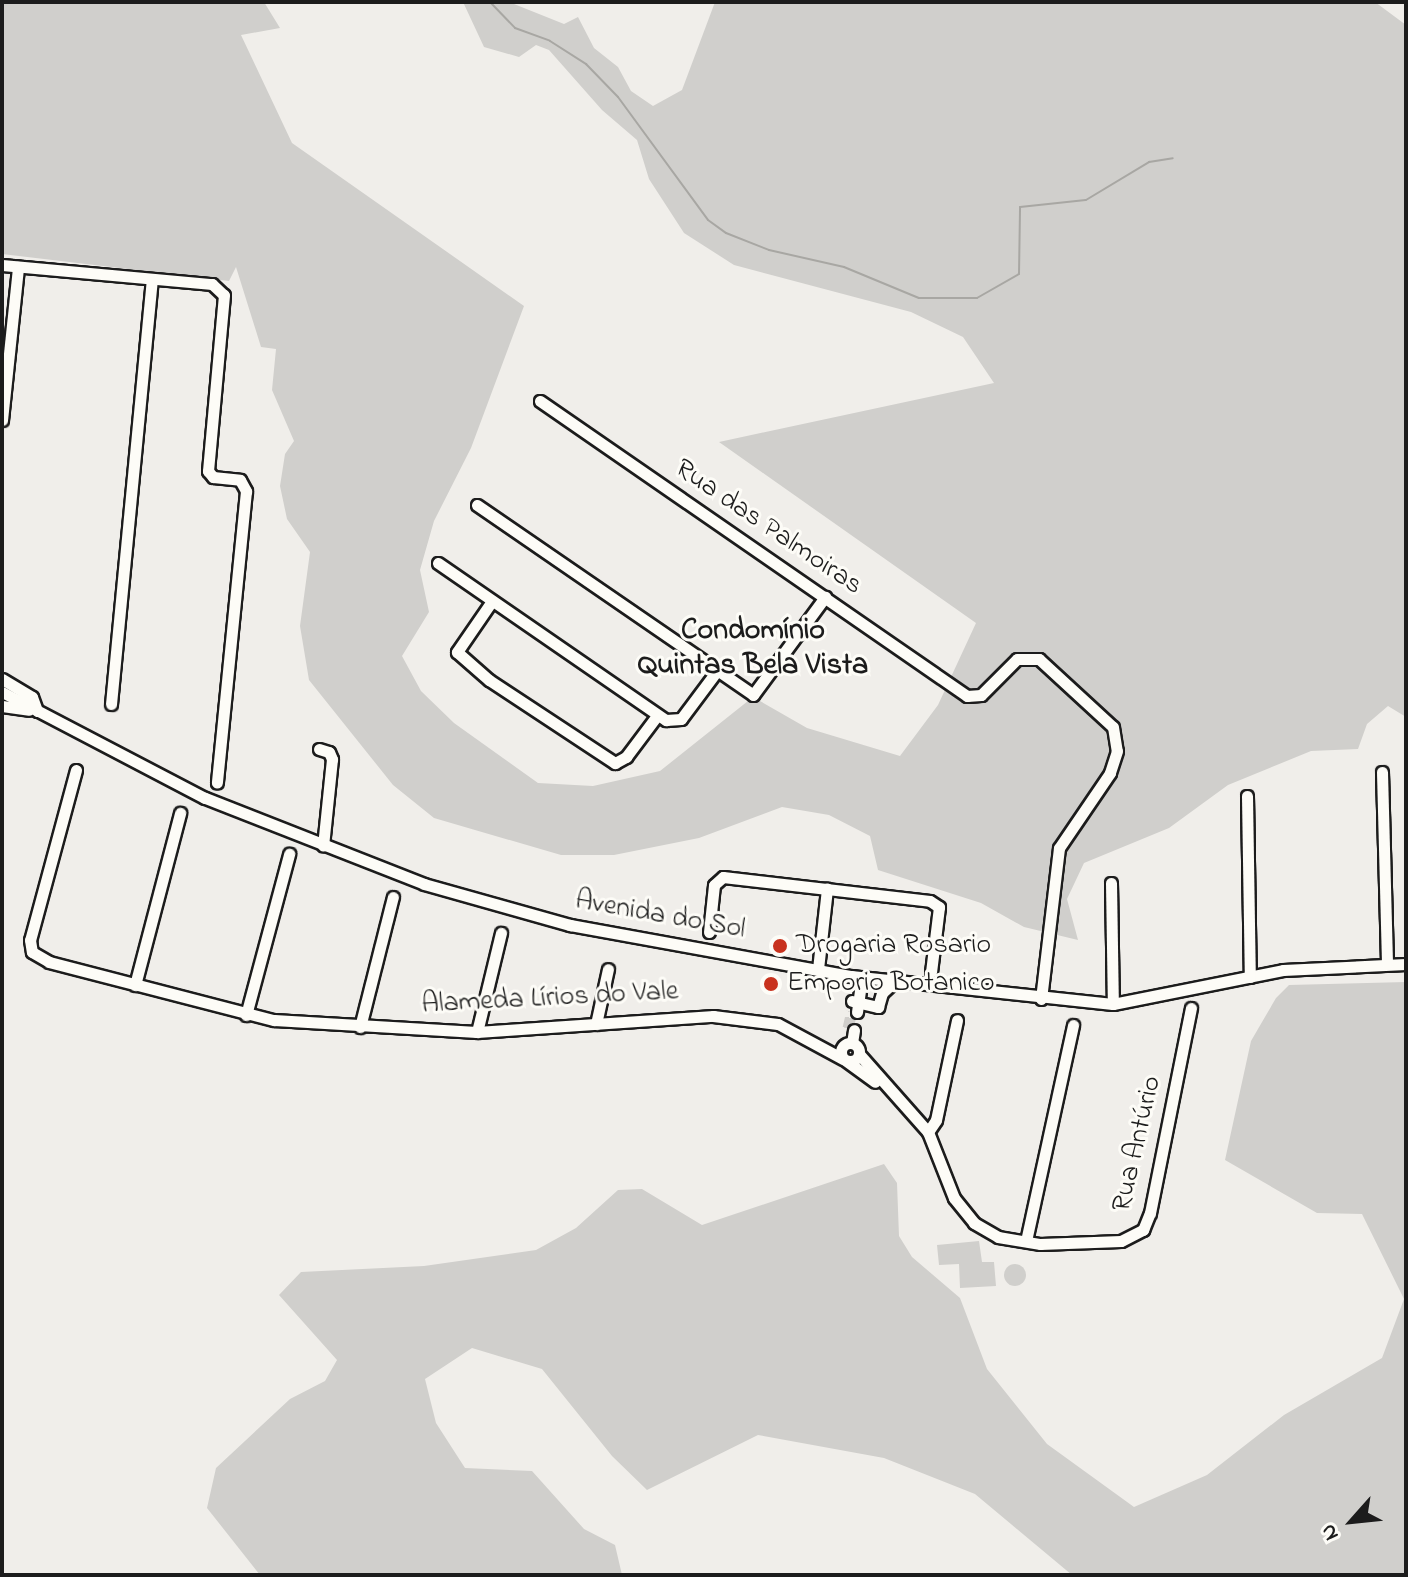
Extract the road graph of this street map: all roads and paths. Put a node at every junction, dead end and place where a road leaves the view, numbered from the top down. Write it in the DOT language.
graph roads {
  1 [pos="2,265"];
  2 [pos="18,267"];
  3 [pos="152,281"];
  4 [pos="2,283"];
  5 [pos="16,284"];
  6 [pos="540,401"];
  7 [pos="2,420"];
  8 [pos="477,505"];
  9 [pos="438,563"];
  10 [pos="825,597"];
  11 [pos="492,601"];
  12 [pos="716,672"];
  13 [pos="2,679"];
  14 [pos="2,692"];
  15 [pos="111,704"];
  16 [pos="2,706"];
  17 [pos="37,711"];
  18 [pos="656,717"];
  19 [pos="319,749"];
  20 [pos="76,770"];
  21 [pos="1382,772"];
  22 [pos="217,783"];
  23 [pos="1247,796"];
  24 [pos="180,813"];
  25 [pos="323,846"];
  26 [pos="289,854"];
  27 [pos="1111,883"];
  28 [pos="827,889"];
  29 [pos="393,897"];
  30 [pos="709,932"];
  31 [pos="501,933"];
  32 [pos="1387,964"];
  33 [pos="1406,964"];
  34 [pos="608,969"];
  35 [pos="818,969"];
  36 [pos="931,972"];
  37 [pos="857,976"];
  38 [pos="1250,977"];
  39 [pos="880,979"];
  40 [pos="895,981"];
  41 [pos="135,985"];
  42 [pos="1041,999"];
  43 [pos="1113,1004"];
  44 [pos="876,1006"];
  45 [pos="1191,1008"];
  46 [pos="246,1015"];
  47 [pos="957,1020"];
  48 [pos="596,1024"];
  49 [pos="1073,1025"];
  50 [pos="360,1027"];
  51 [pos="792,1029"];
  52 [pos="851,1029"];
  53 [pos="477,1032"];
  54 [pos="847,1044"];
  55 [pos="859,1054"];
  56 [pos="844,1059"];
  57 [pos="880,1083"];
  58 [pos="928,1132"];
  59 [pos="1026,1241"];
  1 -- 2 [label="street"];
  2 -- 3 [label="street"];
  2 -- 5 [label="street"];
  3 -- 15 [label="street"];
  3 -- 22 [label="street"];
  4 -- 5 [label="street"];
  5 -- 7 [label="street"];
  6 -- 10 [label="street, Rua das Palmoiras"];
  8 -- 12 [label="street"];
  9 -- 11 [label="street"];
  10 -- 12 [label="street"];
  10 -- 42 [label="street, Rua das Palmoiras"];
  11 -- 18 [label="street"];
  11 -- 18 [label="street"];
  12 -- 18 [label="street"];
  13 -- 17 [label="street"];
  14 -- 17 [label="street, Avenida do Sol"];
  16 -- 17 [label="street"];
  17 -- 25 [label="street, Avenida do Sol"];
  19 -- 25 [label="street"];
  20 -- 41 [label="street, Alameda Lírios do Vale"];
  21 -- 32 [label="street"];
  23 -- 38 [label="street"];
  24 -- 41 [label="street"];
  25 -- 35 [label="street, Avenida do Sol"];
  26 -- 46 [label="street"];
  27 -- 43 [label="street"];
  28 -- 30 [label="street"];
  28 -- 35 [label="street"];
  28 -- 36 [label="street"];
  29 -- 50 [label="street"];
  31 -- 53 [label="street"];
  32 -- 33 [label="street, Avenida do Sol"];
  32 -- 38 [label="street, Avenida do Sol"];
  34 -- 48 [label="street"];
  35 -- 37 [label="street, Avenida do Sol"];
  37 -- 39 [label="street, Avenida do Sol"];
  37 -- 44 [label="street"];
  38 -- 43 [label="street, Avenida do Sol"];
  39 -- 40 [label="street, Avenida do Sol"];
  39 -- 44 [label="street"];
  40 -- 42 [label="street, Avenida do Sol"];
  40 -- 44 [label="street"];
  41 -- 46 [label="street, Alameda Lírios do Vale"];
  42 -- 43 [label="street, Avenida do Sol"];
  45 -- 59 [label="street, Rua Antúrio"];
  46 -- 50 [label="street, Alameda Lírios do Vale"];
  47 -- 58 [label="street"];
  48 -- 51 [label="street, Alameda Lírios do Vale"];
  48 -- 53 [label="street, Alameda Lírios do Vale"];
  49 -- 59 [label="street"];
  50 -- 53 [label="street, Alameda Lírios do Vale"];
  51 -- 54 [label="street, Alameda Lírios do Vale"];
  51 -- 56 [label="street, Alameda Lírios do Vale"];
  52 -- 54 [label="street"];
  54 -- 55 [label="street"];
  54 -- 56 [label="street"];
  55 -- 56 [label="street"];
  55 -- 57 [label="street"];
  56 -- 57 [label="street, Alameda Lírios do Vale"];
  57 -- 58 [label="street, Rua Antúrio"];
  58 -- 59 [label="street, Rua Antúrio"];
}
